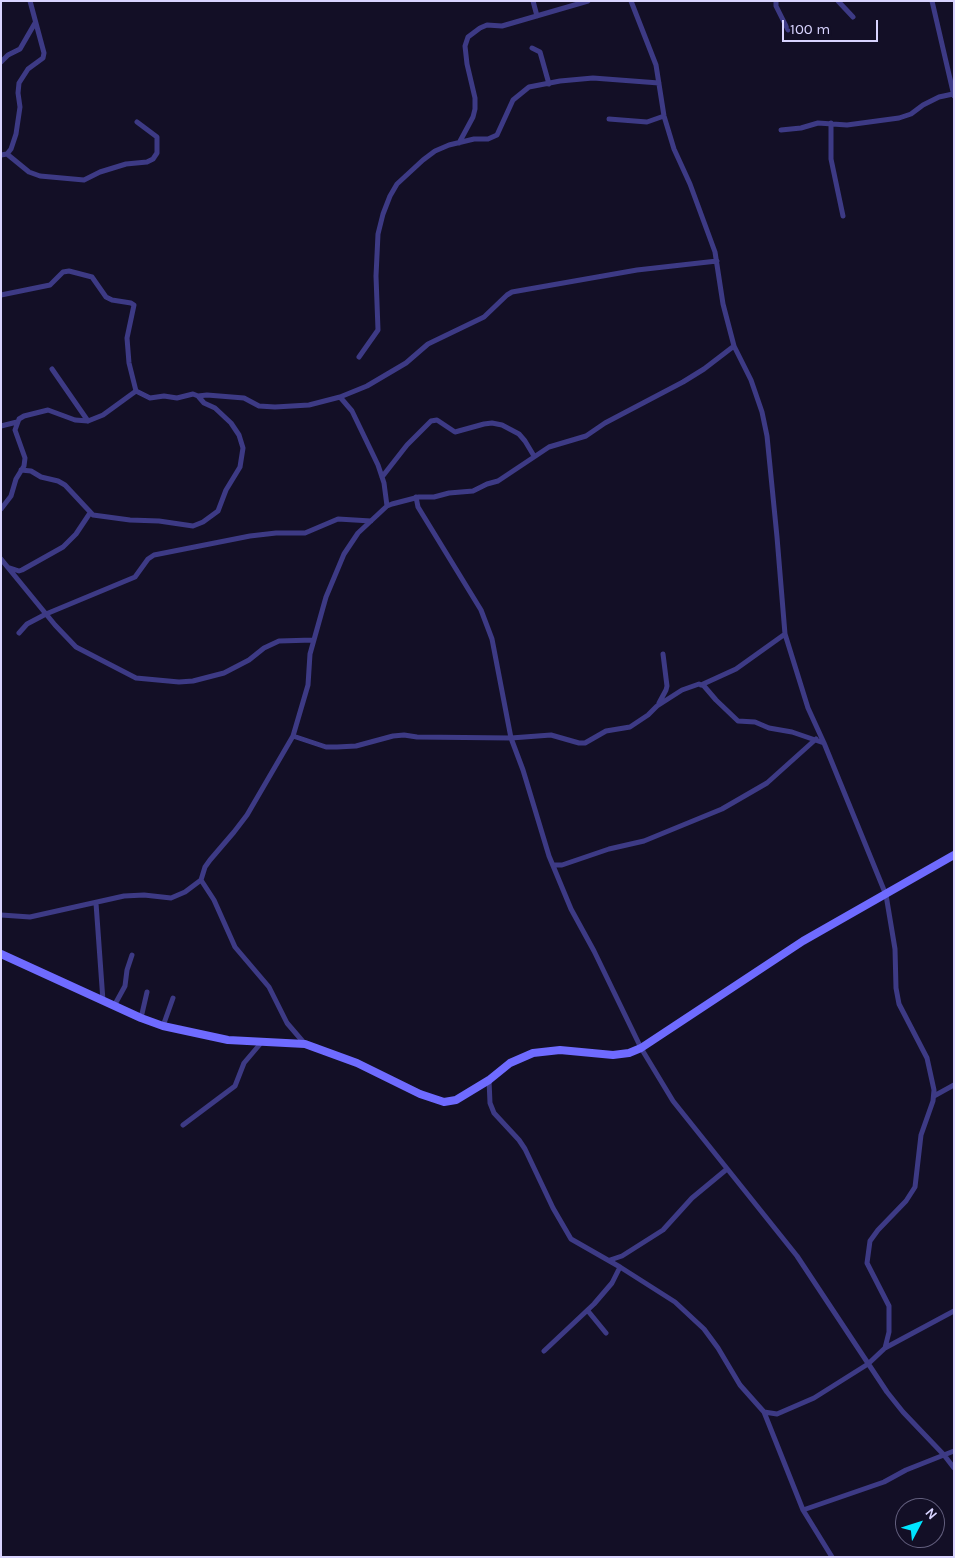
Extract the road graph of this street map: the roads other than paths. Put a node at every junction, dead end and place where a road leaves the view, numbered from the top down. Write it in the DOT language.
graph roads {
  1 [pos="30,1"];
  2 [pos="534,1"];
  3 [pos="588,1"];
  4 [pos="631,1"];
  5 [pos="776,1"];
  6 [pos="838,1"];
  7 [pos="932,1"];
  8 [pos="537,16"];
  9 [pos="853,16"];
  10 [pos="36,22"];
  11 [pos="788,30"];
  12 [pos="532,48"];
  13 [pos="1,62"];
  14 [pos="660,83"];
  15 [pos="549,84"];
  16 [pos="954,95"];
  17 [pos="664,116"];
  18 [pos="610,119"];
  19 [pos="137,122"];
  20 [pos="831,124"];
  21 [pos="781,130"];
  22 [pos="458,144"];
  23 [pos="4,154"];
  24 [pos="843,216"];
  25 [pos="717,262"];
  26 [pos="1,295"];
  27 [pos="734,346"];
  28 [pos="360,357"];
  29 [pos="52,369"];
  30 [pos="136,391"];
  31 [pos="198,396"];
  32 [pos="340,396"];
  33 [pos="88,421"];
  34 [pos="17,422"];
  35 [pos="1,426"];
  36 [pos="534,456"];
  37 [pos="21,470"];
  38 [pos="382,477"];
  39 [pos="416,497"];
  40 [pos="387,506"];
  41 [pos="1,509"];
  42 [pos="90,513"];
  43 [pos="371,521"];
  44 [pos="1,559"];
  45 [pos="9,568"];
  46 [pos="46,614"];
  47 [pos="19,633"];
  48 [pos="785,634"];
  49 [pos="313,640"];
  50 [pos="663,654"];
  51 [pos="699,684"];
  52 [pos="657,706"];
  53 [pos="293,736"];
  54 [pos="511,738"];
  55 [pos="816,739"];
  56 [pos="824,743"];
  57 [pos="954,855"];
  58 [pos="553,865"];
  59 [pos="201,880"];
  60 [pos="886,895"];
  61 [pos="96,903"];
  62 [pos="1,915"];
  63 [pos="1,954"];
  64 [pos="132,955"];
  65 [pos="147,992"];
  66 [pos="173,998"];
  67 [pos="103,1001"];
  68 [pos="114,1006"];
  69 [pos="141,1018"];
  70 [pos="163,1026"];
  71 [pos="261,1043"];
  72 [pos="305,1044"];
  73 [pos="641,1048"];
  74 [pos="489,1080"];
  75 [pos="954,1085"];
  76 [pos="934,1096"];
  77 [pos="184,1125"];
  78 [pos="727,1169"];
  79 [pos="610,1260"];
  80 [pos="620,1267"];
  81 [pos="588,1311"];
  82 [pos="954,1311"];
  83 [pos="606,1333"];
  84 [pos="885,1348"];
  85 [pos="544,1351"];
  86 [pos="868,1364"];
  87 [pos="764,1412"];
  88 [pos="954,1451"];
  89 [pos="944,1455"];
  90 [pos="954,1468"];
  91 [pos="803,1510"];
  92 [pos="832,1557"];
  1 -- 10 [label="street"];
  2 -- 8 [label="street"];
  3 -- 8 [label="street"];
  4 -- 14 [label="street"];
  5 -- 11 [label="street"];
  6 -- 9 [label="street"];
  7 -- 16 [label="street"];
  8 -- 22 [label="street"];
  10 -- 13 [label="street"];
  10 -- 23 [label="street"];
  12 -- 15 [label="street"];
  14 -- 15 [label="street"];
  14 -- 17 [label="street"];
  15 -- 22 [label="street"];
  16 -- 20 [label="street"];
  17 -- 18 [label="street"];
  17 -- 25 [label="street"];
  19 -- 23 [label="street"];
  20 -- 21 [label="street"];
  20 -- 24 [label="street"];
  22 -- 28 [label="street"];
  25 -- 27 [label="street"];
  25 -- 32 [label="street"];
  26 -- 30 [label="street"];
  27 -- 36 [label="street"];
  27 -- 48 [label="street"];
  29 -- 33 [label="street"];
  30 -- 31 [label="street"];
  30 -- 33 [label="street"];
  31 -- 32 [label="street"];
  31 -- 42 [label="street"];
  32 -- 38 [label="street"];
  33 -- 34 [label="street"];
  34 -- 35 [label="street"];
  34 -- 37 [label="street"];
  36 -- 38 [label="street"];
  36 -- 39 [label="street"];
  37 -- 41 [label="street"];
  37 -- 42 [label="street"];
  38 -- 40 [label="street"];
  39 -- 40 [label="street"];
  39 -- 54 [label="street"];
  40 -- 43 [label="street"];
  42 -- 45 [label="street"];
  43 -- 46 [label="street"];
  43 -- 49 [label="street"];
  44 -- 45 [label="street"];
  45 -- 46 [label="street"];
  46 -- 47 [label="street"];
  46 -- 49 [label="street"];
  48 -- 51 [label="street"];
  48 -- 56 [label="street"];
  49 -- 53 [label="street"];
  50 -- 52 [label="street"];
  51 -- 52 [label="street"];
  51 -- 55 [label="street"];
  52 -- 54 [label="street"];
  53 -- 54 [label="street"];
  53 -- 59 [label="street"];
  54 -- 58 [label="street"];
  55 -- 56 [label="street"];
  55 -- 58 [label="street"];
  56 -- 60 [label="street"];
  57 -- 60 [label="main road"];
  58 -- 73 [label="street"];
  59 -- 61 [label="street"];
  59 -- 72 [label="street"];
  60 -- 73 [label="main road"];
  60 -- 76 [label="street"];
  61 -- 62 [label="street"];
  61 -- 67 [label="street"];
  63 -- 67 [label="main road"];
  64 -- 68 [label="street"];
  65 -- 69 [label="street"];
  66 -- 70 [label="street"];
  67 -- 68 [label="main road"];
  68 -- 69 [label="main road"];
  69 -- 70 [label="main road"];
  70 -- 71 [label="main road"];
  71 -- 72 [label="main road"];
  71 -- 77 [label="street"];
  72 -- 74 [label="main road"];
  73 -- 74 [label="main road"];
  73 -- 78 [label="street"];
  74 -- 79 [label="street"];
  75 -- 76 [label="street"];
  76 -- 84 [label="street"];
  78 -- 79 [label="street"];
  78 -- 86 [label="street"];
  79 -- 80 [label="street"];
  80 -- 81 [label="street"];
  80 -- 87 [label="street"];
  81 -- 83 [label="street"];
  81 -- 85 [label="street"];
  82 -- 84 [label="street"];
  84 -- 86 [label="street"];
  86 -- 87 [label="street"];
  86 -- 89 [label="street"];
  87 -- 91 [label="street"];
  88 -- 89 [label="street"];
  89 -- 90 [label="street"];
  89 -- 91 [label="street"];
  91 -- 92 [label="street"];
}
